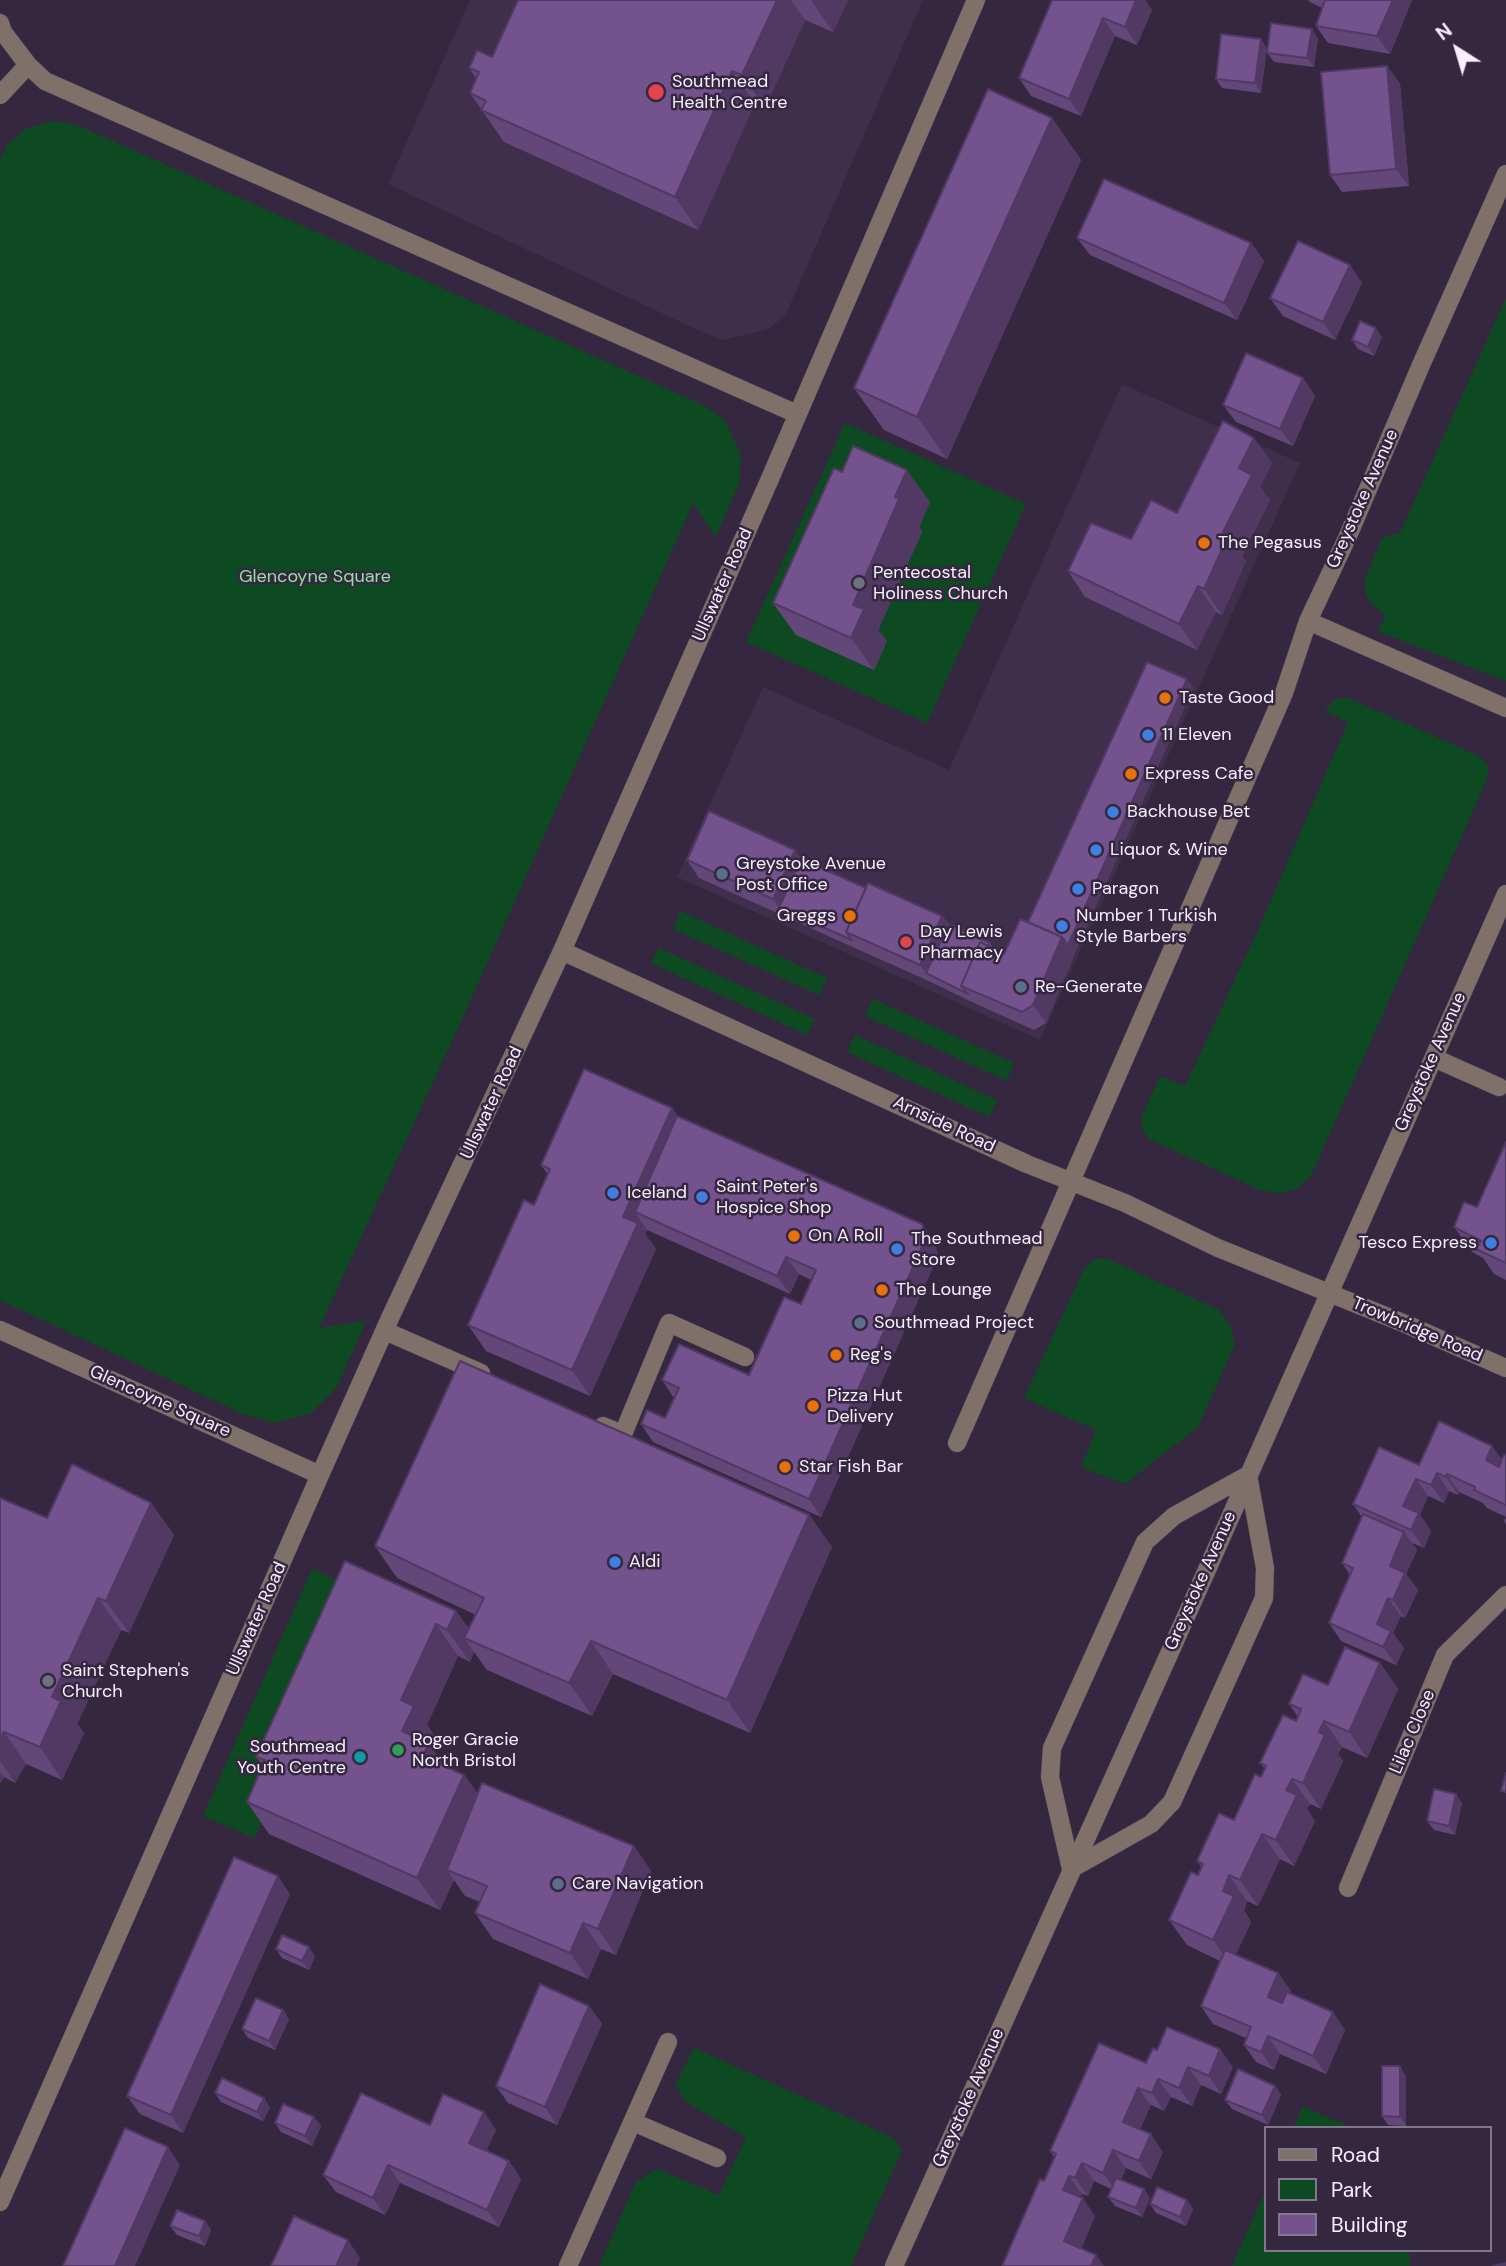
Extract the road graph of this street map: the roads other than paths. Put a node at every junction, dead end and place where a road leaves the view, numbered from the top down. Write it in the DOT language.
graph roads {
  1 [pos="976,0"];
  2 [pos="0,23"];
  3 [pos="28,65"];
  4 [pos="0,95"];
  5 [pos="1506,174"];
  6 [pos="797,414"];
  7 [pos="1308,621"];
  8 [pos="1506,708"];
  9 [pos="1506,894"];
  10 [pos="562,951"];
  11 [pos="1434,1058"];
  12 [pos="1499,1087"];
  13 [pos="1072,1181"];
  14 [pos="1329,1293"];
  15 [pos="0,1330"];
  16 [pos="385,1331"];
  17 [pos="745,1357"];
  18 [pos="1506,1368"];
  19 [pos="497,1380"];
  20 [pos="585,1418"];
  21 [pos="957,1443"];
  22 [pos="320,1475"];
  23 [pos="1248,1475"];
  24 [pos="1506,1595"];
  25 [pos="1071,1869"];
  26 [pos="1348,1888"];
  27 [pos="668,2042"];
  28 [pos="633,2122"];
  29 [pos="717,2158"];
  30 [pos="0,2202"];
  31 [pos="568,2266"];
  32 [pos="894,2266"];
  1 -- 6 [label="street, Ullswater Road"];
  2 -- 3 [label="street"];
  3 -- 4 [label="street"];
  3 -- 6 [label="street"];
  5 -- 7 [label="street, Greystoke Avenue"];
  6 -- 10 [label="street, Ullswater Road"];
  7 -- 8 [label="street"];
  7 -- 13 [label="street, Greystoke Avenue"];
  9 -- 11 [label="street, Greystoke Avenue"];
  10 -- 13 [label="street, Arnside Road"];
  10 -- 16 [label="street, Ullswater Road"];
  11 -- 12 [label="street"];
  11 -- 14 [label="street, Greystoke Avenue"];
  13 -- 14 [label="street, Arnside Road"];
  13 -- 21 [label="street, Greystoke Avenue"];
  14 -- 18 [label="street, Trowbridge Road"];
  14 -- 23 [label="street, Greystoke Avenue"];
  15 -- 22 [label="street, Glencoyne Square"];
  16 -- 19 [label="street"];
  16 -- 22 [label="street, Ullswater Road"];
  17 -- 20 [label="street"];
  22 -- 30 [label="street, Ullswater Road"];
  23 -- 25 [label="street, Greystoke Avenue"];
  23 -- 25 [label="street"];
  23 -- 25 [label="street"];
  24 -- 26 [label="street, Lilac Close"];
  25 -- 32 [label="street, Greystoke Avenue"];
  27 -- 28 [label="street"];
  28 -- 29 [label="street"];
  28 -- 31 [label="street"];
}
